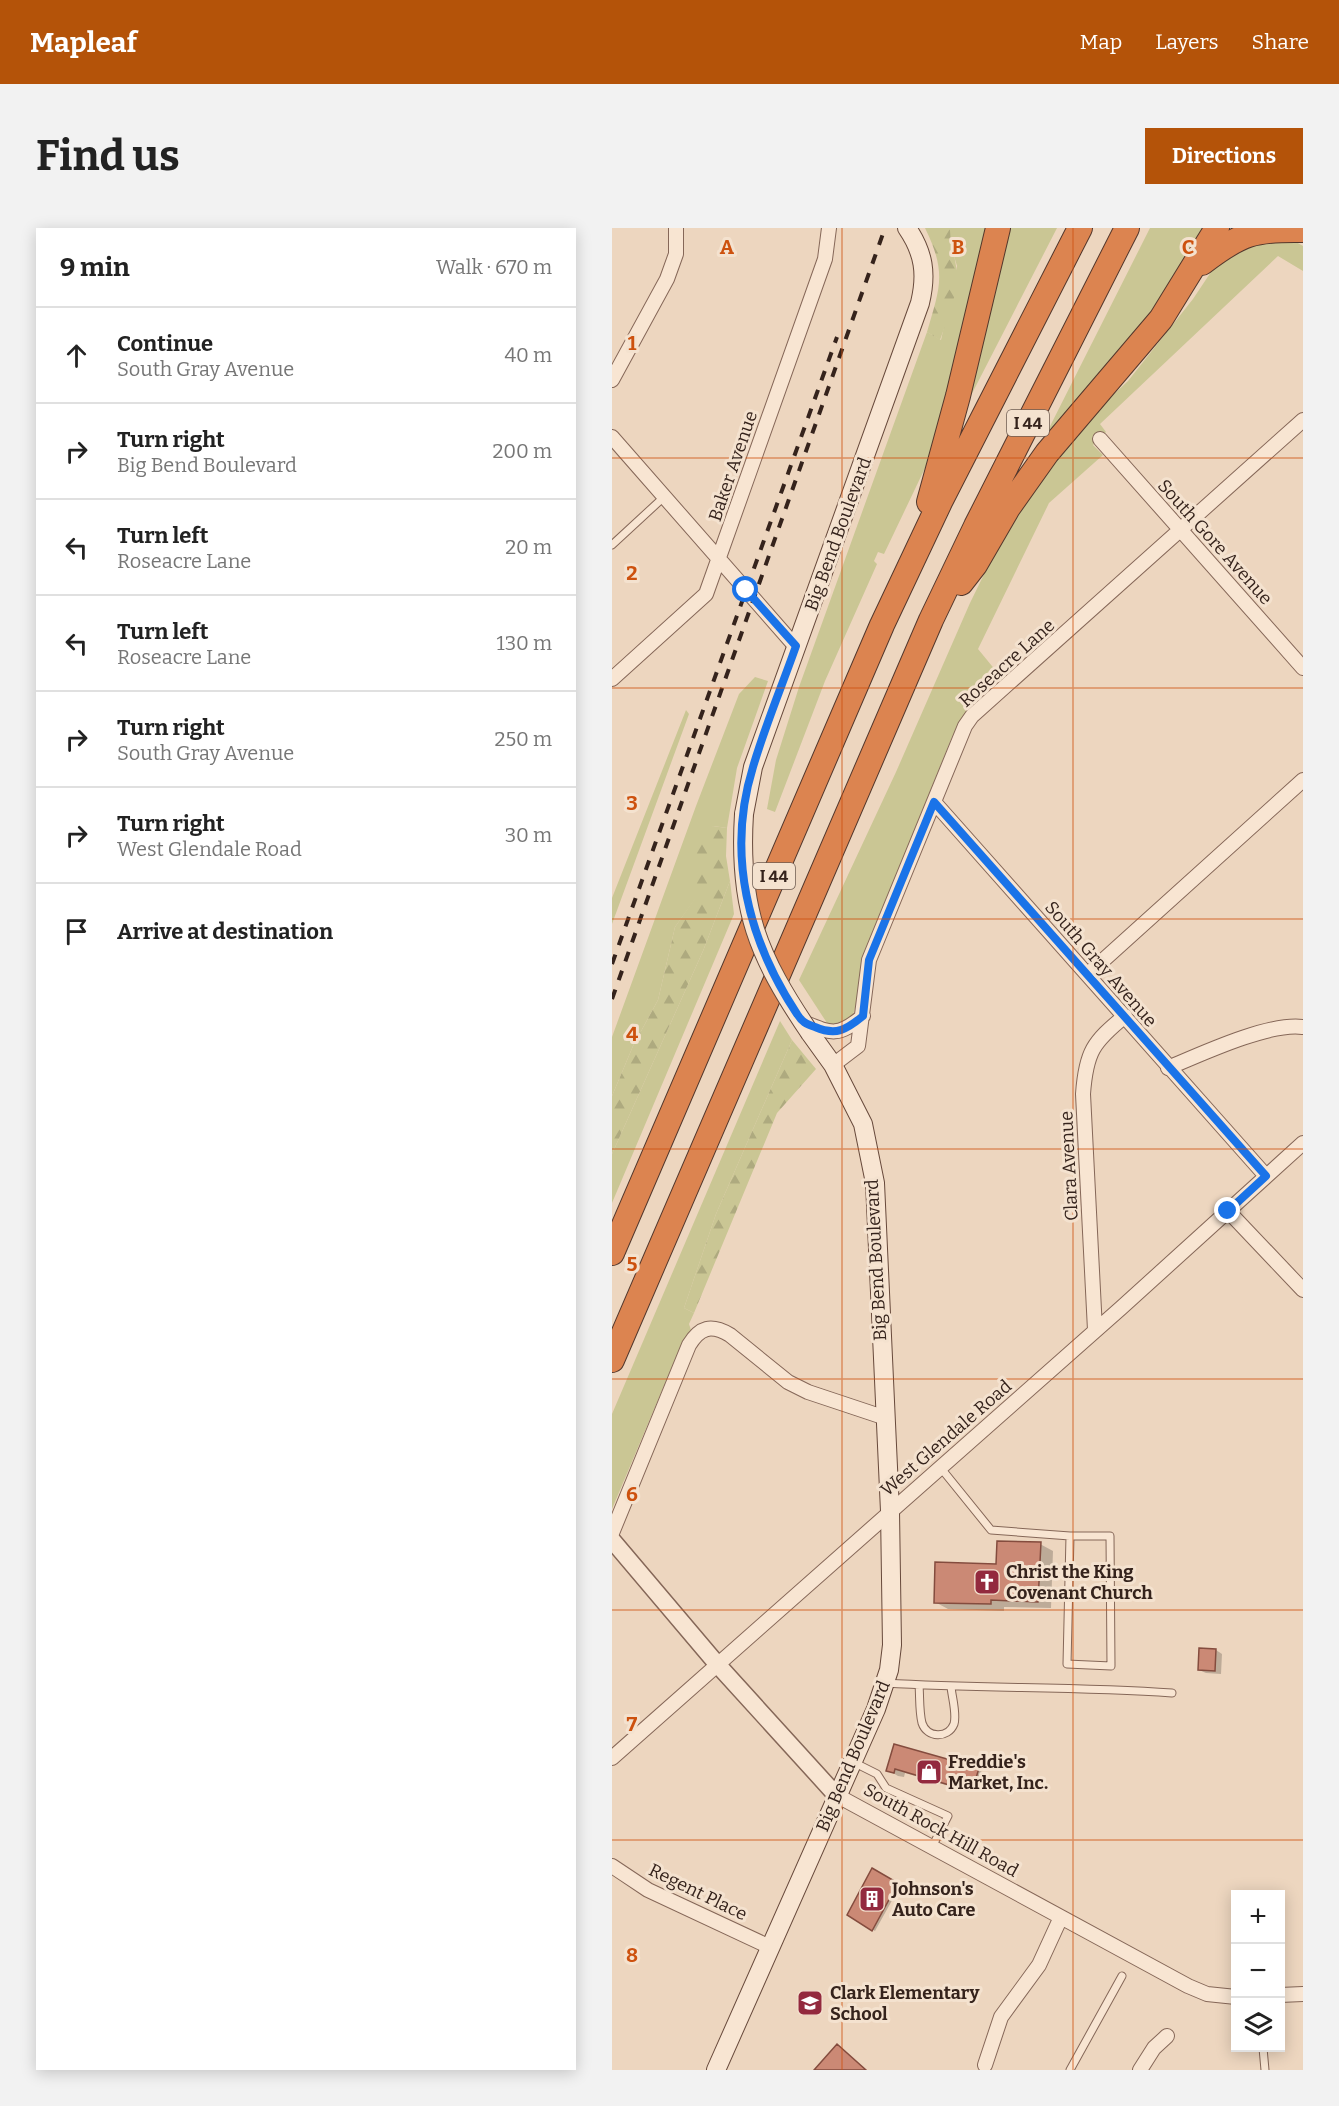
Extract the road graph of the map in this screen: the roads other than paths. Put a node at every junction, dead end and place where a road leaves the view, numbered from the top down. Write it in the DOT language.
graph roads {
  1 [pos="829,228"];
  2 [pos="907,228"];
  3 [pos="998,228"];
  4 [pos="1080,228"];
  5 [pos="1127,228"];
  6 [pos="1217,228"];
  7 [pos="1303,229"];
  8 [pos="673,231"];
  9 [pos="1191,272"];
  10 [pos="612,380"];
  11 [pos="1303,420"];
  12 [pos="612,437"];
  13 [pos="1100,438"];
  14 [pos="665,496"];
  15 [pos="1181,531"];
  16 [pos="612,545"];
  17 [pos="720,558"];
  18 [pos="913,559"];
  19 [pos="931,620"];
  20 [pos="796,646"];
  21 [pos="1303,668"];
  22 [pos="612,679"];
  23 [pos="1303,780"];
  24 [pos="934,802"];
  25 [pos="1088,974"];
  26 [pos="863,1016"];
  27 [pos="1125,1016"];
  28 [pos="1303,1027"];
  29 [pos="806,1028"];
  30 [pos="832,1065"];
  31 [pos="1168,1068"];
  32 [pos="1303,1143"];
  33 [pos="1266,1176"];
  34 [pos="1228,1211"];
  35 [pos="612,1253"];
  36 [pos="1303,1290"];
  37 [pos="1095,1330"];
  38 [pos="612,1360"];
  39 [pos="883,1417"];
  40 [pos="940,1467"];
  41 [pos="890,1511"];
  42 [pos="612,1533"];
  43 [pos="1070,1536"];
  44 [pos="612,1540"];
  45 [pos="717,1664"];
  46 [pos="886,1683"];
  47 [pos="919,1685"];
  48 [pos="951,1687"];
  49 [pos="1172,1693"];
  50 [pos="612,1758"];
  51 [pos="852,1762"];
  52 [pos="836,1795"];
  53 [pos="932,1847"];
  54 [pos="612,1866"];
  55 [pos="1061,1917"];
  56 [pos="770,1947"];
  57 [pos="1122,1976"];
  58 [pos="1303,1994"];
  59 [pos="1285,1995"];
  60 [pos="1231,1996"];
  61 [pos="1167,2036"];
  62 [pos="1263,2052"];
  63 [pos="985,2065"];
  64 [pos="716,2070"];
  65 [pos="1070,2070"];
  66 [pos="1140,2070"];
  67 [pos="1264,2070"];
  1 -- 17 [label="street, Baker Avenue"];
  2 -- 20 [label="main road, Big Bend Boulevard"];
  3 -- 18 [label="highway"];
  4 -- 18 [label="highway, I 44"];
  5 -- 19 [label="highway, I 44"];
  6 -- 9 [label="highway"];
  7 -- 9 [label="highway"];
  8 -- 10 [label="street"];
  9 -- 19 [label="highway"];
  11 -- 15 [label="street, Roseacre Lane"];
  12 -- 14 [label="street"];
  13 -- 15 [label="street, South Gore Avenue"];
  14 -- 16 [label="lane"];
  14 -- 17 [label="street"];
  15 -- 21 [label="street, South Gore Avenue"];
  15 -- 24 [label="street, Roseacre Lane"];
  17 -- 20 [label="street"];
  17 -- 22 [label="street, Baker Avenue"];
  18 -- 35 [label="highway, I 44"];
  19 -- 38 [label="highway, I 44"];
  20 -- 29 [label="main road, Big Bend Boulevard, bridge"];
  23 -- 25 [label="street"];
  24 -- 25 [label="street, South Gray Avenue"];
  24 -- 26 [label="street, Roseacre Lane"];
  25 -- 27 [label="street, South Gray Avenue"];
  26 -- 29 [label="street"];
  26 -- 30 [label="street, Roseacre Lane"];
  27 -- 31 [label="street, South Gray Avenue"];
  27 -- 37 [label="street, Clara Avenue"];
  28 -- 31 [label="street"];
  29 -- 30 [label="main road, Big Bend Boulevard"];
  30 -- 39 [label="main road, Big Bend Boulevard"];
  31 -- 33 [label="street, South Gray Avenue"];
  32 -- 33 [label="street, West Glendale Road"];
  33 -- 34 [label="street, West Glendale Road"];
  34 -- 36 [label="street"];
  34 -- 37 [label="street, West Glendale Road"];
  37 -- 40 [label="street, West Glendale Road"];
  39 -- 41 [label="main road, Big Bend Boulevard"];
  39 -- 42 [label="street"];
  40 -- 41 [label="street, West Glendale Road"];
  40 -- 43 [label="lane"];
  41 -- 45 [label="street, West Glendale Road"];
  41 -- 46 [label="main road, Big Bend Boulevard"];
  43 -- 43 [label="lane"];
  44 -- 45 [label="street, South Rock Hill Road"];
  45 -- 50 [label="street, West Glendale Road"];
  45 -- 52 [label="street, South Rock Hill Road"];
  46 -- 47 [label="lane"];
  46 -- 51 [label="main road, Big Bend Boulevard"];
  47 -- 48 [label="lane"];
  47 -- 48 [label="lane"];
  48 -- 49 [label="lane"];
  51 -- 52 [label="main road, Big Bend Boulevard"];
  51 -- 53 [label="lane"];
  52 -- 53 [label="street, South Rock Hill Road"];
  52 -- 56 [label="main road, Big Bend Boulevard"];
  53 -- 55 [label="street, South Rock Hill Road"];
  54 -- 56 [label="street, Regent Place"];
  55 -- 60 [label="street, South Rock Hill Road"];
  55 -- 63 [label="street"];
  56 -- 64 [label="main road, Big Bend Boulevard"];
  57 -- 65 [label="lane"];
  58 -- 59 [label="street"];
  61 -- 66 [label="street"];
  62 -- 67 [label="lane"];
}
